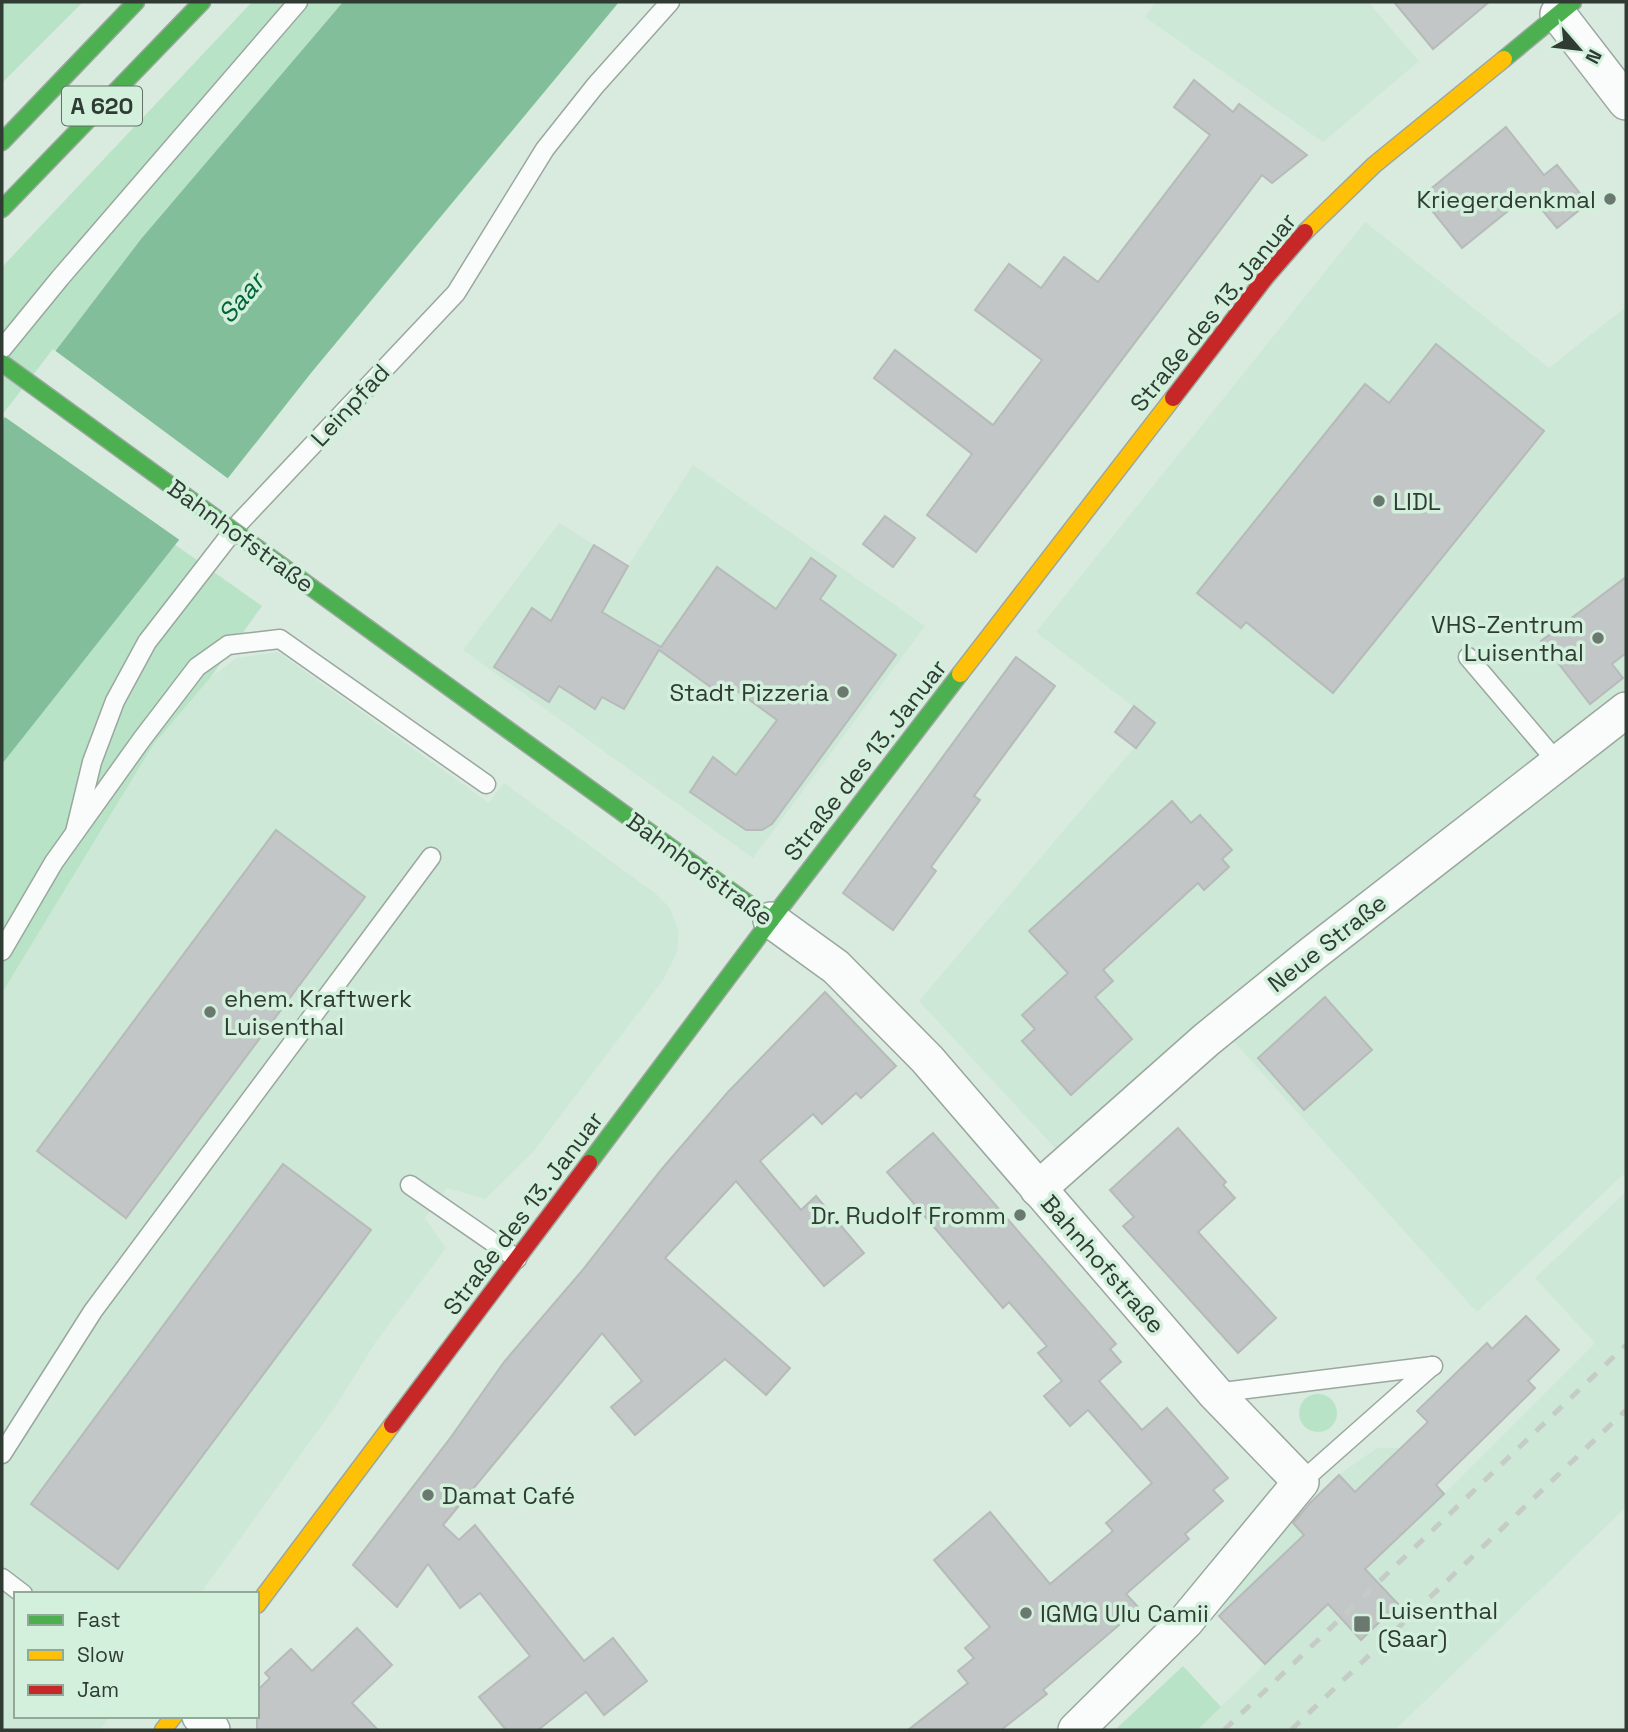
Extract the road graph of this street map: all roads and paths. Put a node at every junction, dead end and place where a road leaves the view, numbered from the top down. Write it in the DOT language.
graph roads {
  1 [pos="136,2"];
  2 [pos="202,2"];
  3 [pos="298,2"];
  4 [pos="670,2"];
  5 [pos="1565,8"];
  6 [pos="1626,102"];
  7 [pos="2,142"];
  8 [pos="2,209"];
  9 [pos="2,349"];
  10 [pos="2,363"];
  11 [pos="1468,657"];
  12 [pos="1626,710"];
  13 [pos="1558,762"];
  14 [pos="486,784"];
  15 [pos="75,832"];
  16 [pos="431,857"];
  17 [pos="771,920"];
  18 [pos="2,951"];
  19 [pos="410,1185"];
  20 [pos="1038,1189"];
  21 [pos="517,1259"];
  22 [pos="1215,1393"];
  23 [pos="2,1454"];
  24 [pos="1301,1482"];
  25 [pos="2,1578"];
  26 [pos="20,1592"];
  27 [pos="259,1602"];
  28 [pos="1076,1730"];
  1 -- 7 [label="main road, A 620"];
  2 -- 8 [label="main road, A 620"];
  3 -- 9 [label="lane"];
  4 -- 15 [label="lane, Leinpfad"];
  5 -- 6 [label="street"];
  5 -- 17 [label="main road, Straße des 13. Januar"];
  10 -- 17 [label="main road, Bahnhofstraße, bridge"];
  11 -- 13 [label="lane"];
  12 -- 13 [label="street, Neue Straße"];
  13 -- 20 [label="street, Neue Straße"];
  14 -- 15 [label="lane, Leinpfad"];
  15 -- 18 [label="lane, Leinpfad"];
  16 -- 23 [label="lane"];
  17 -- 20 [label="street, Bahnhofstraße"];
  17 -- 21 [label="main road, Straße des 13. Januar"];
  19 -- 21 [label="lane"];
  20 -- 22 [label="street, Bahnhofstraße"];
  21 -- 27 [label="main road, Straße des 13. Januar"];
  22 -- 24 [label="street, Bahnhofstraße"];
  22 -- 24 [label="lane"];
  24 -- 28 [label="street"];
  25 -- 26 [label="lane"];
}
